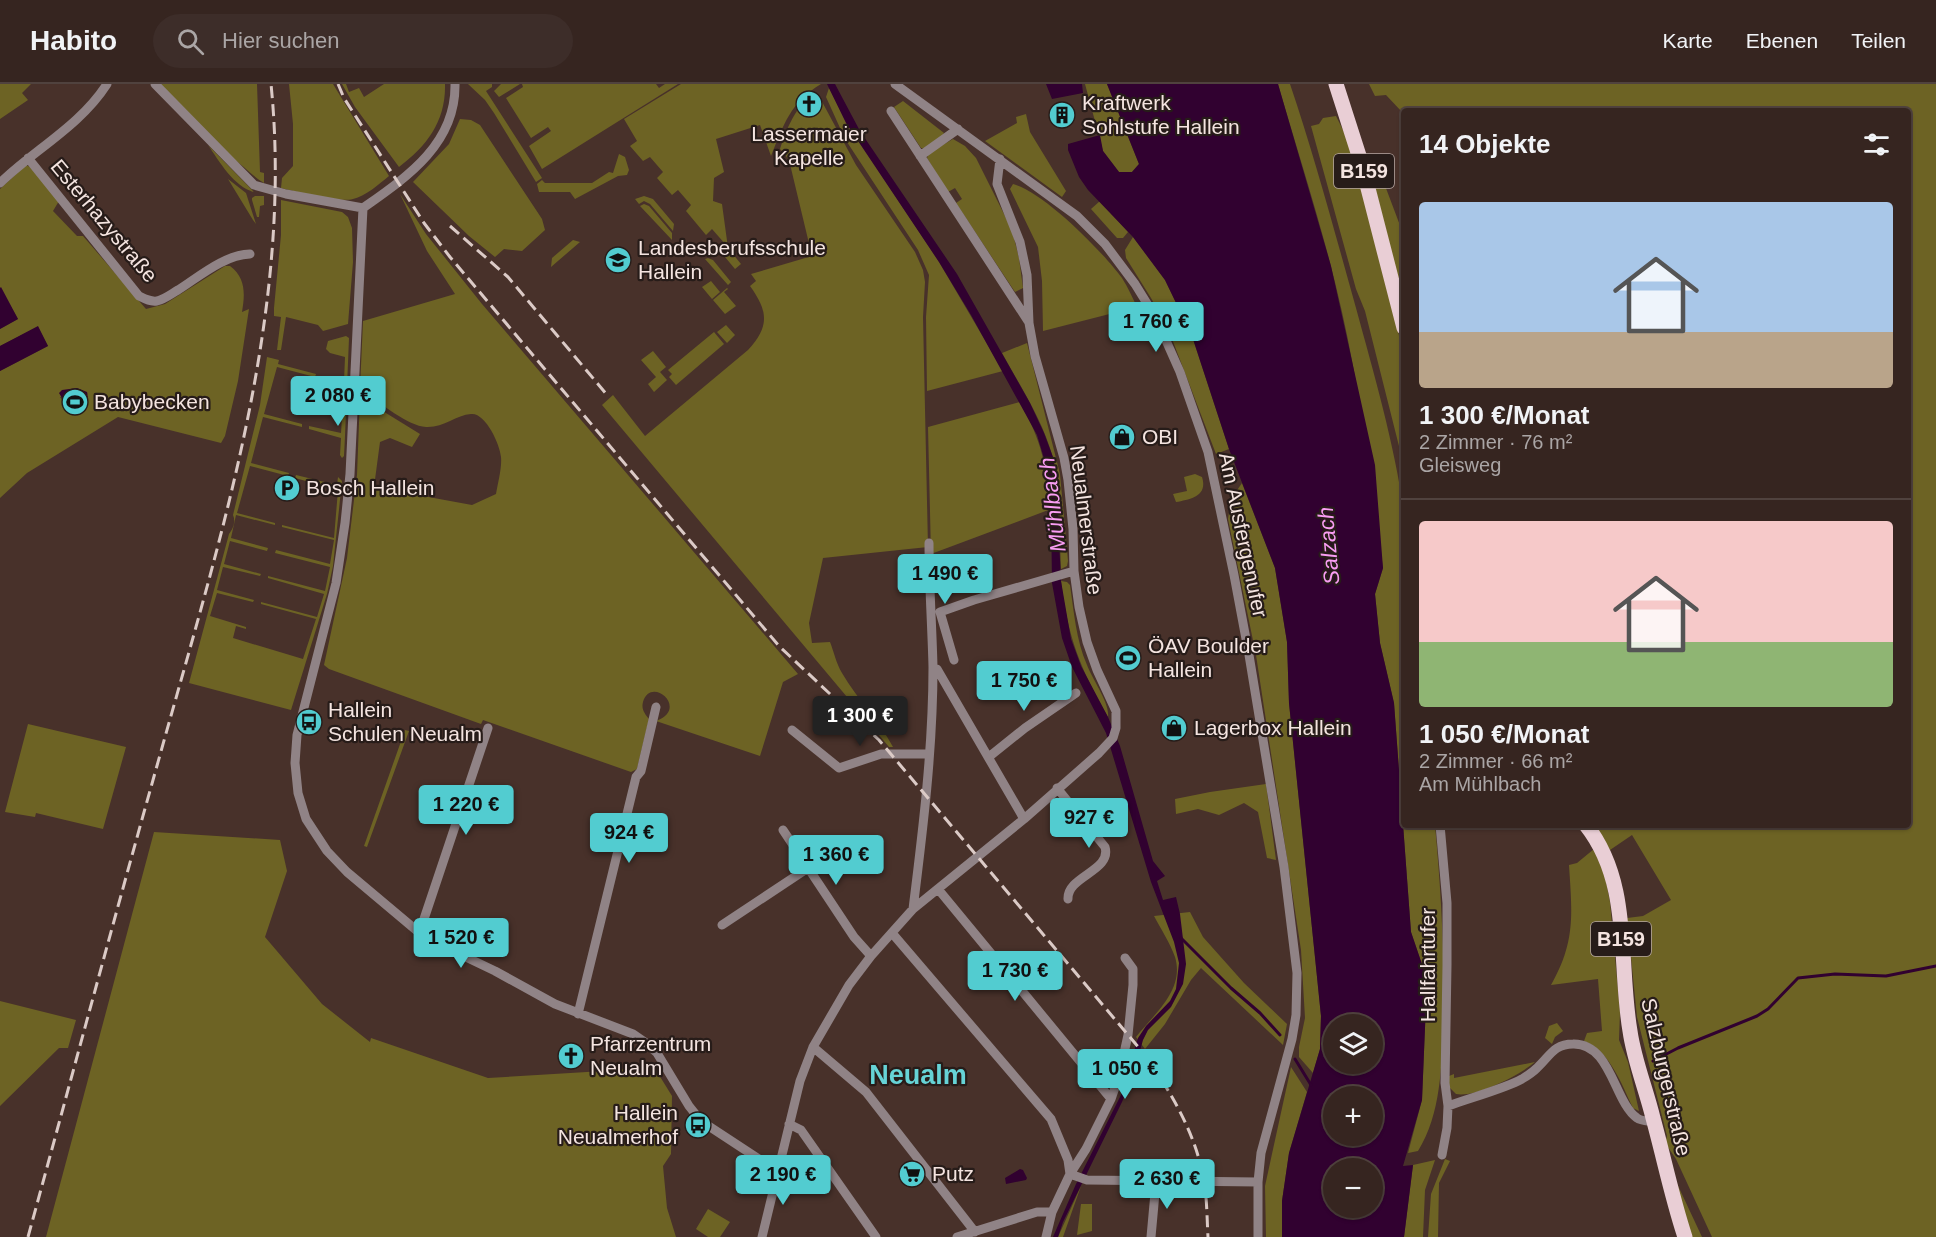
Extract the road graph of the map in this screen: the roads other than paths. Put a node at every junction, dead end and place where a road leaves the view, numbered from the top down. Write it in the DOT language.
graph roads {
  1 [pos="107,84"];
  2 [pos="155,84"];
  3 [pos="455,84"];
  4 [pos="895,84"];
  5 [pos="1336,84"];
  6 [pos="891,111"];
  7 [pos="958,129"];
  8 [pos="920,156"];
  9 [pos="28,158"];
  10 [pos="1000,159"];
  11 [pos="0,183"];
  12 [pos="363,208"];
  13 [pos="250,254"];
  14 [pos="1401,316"];
  15 [pos="1029,323"];
  16 [pos="929,543"];
  17 [pos="1069,572"];
  18 [pos="948,641"];
  19 [pos="932,646"];
  20 [pos="954,660"];
  21 [pos="933,668"];
  22 [pos="1076,693"];
  23 [pos="656,707"];
  24 [pos="488,728"];
  25 [pos="792,730"];
  26 [pos="929,754"];
  27 [pos="990,756"];
  28 [pos="1057,788"];
  29 [pos="1024,819"];
  30 [pos="1440,828"];
  31 [pos="1588,828"];
  32 [pos="783,830"];
  33 [pos="808,868"];
  34 [pos="938,889"];
  35 [pos="1068,899"];
  36 [pos="914,909"];
  37 [pos="722,926"];
  38 [pos="416,930"];
  39 [pos="892,933"];
  40 [pos="871,956"];
  41 [pos="1125,958"];
  42 [pos="578,1014"];
  43 [pos="813,1047"];
  44 [pos="1111,1099"];
  45 [pos="1448,1106"];
  46 [pos="1654,1122"];
  47 [pos="789,1124"];
  48 [pos="1442,1155"];
  49 [pos="778,1168"];
  50 [pos="1073,1175"];
  51 [pos="1156,1182"];
  52 [pos="1258,1182"];
  53 [pos="1052,1212"];
  54 [pos="975,1232"];
  55 [pos="762,1237"];
  56 [pos="876,1237"];
  57 [pos="957,1237"];
  58 [pos="1046,1237"];
  59 [pos="1151,1237"];
  60 [pos="1258,1237"];
  61 [pos="1685,1237"];
  1 -- 9 [label="street"];
  2 -- 12 [label="street"];
  3 -- 12 [label="street"];
  4 -- 7 [label="street"];
  5 -- 14 [label="main road, B159"];
  6 -- 8 [label="street, Neualmerstraße"];
  7 -- 8 [label="street"];
  7 -- 10 [label="street, Am Ausfergenufer"];
  8 -- 15 [label="street, Neualmerstraße"];
  9 -- 11 [label="street"];
  9 -- 13 [label="street, Esterhazystraße"];
  10 -- 15 [label="street, Neualmerstraße"];
  10 -- 52 [label="street, Am Ausfergenufer"];
  12 -- 38 [label="street"];
  15 -- 17 [label="street, Neualmerstraße"];
  16 -- 19 [label="street"];
  17 -- 18 [label="street"];
  17 -- 28 [label="street, Neualmerstraße"];
  18 -- 19 [label="street"];
  18 -- 20 [label="street"];
  19 -- 21 [label="street"];
  21 -- 26 [label="street"];
  21 -- 27 [label="street"];
  22 -- 27 [label="street"];
  23 -- 42 [label="street"];
  24 -- 38 [label="street"];
  25 -- 26 [label="street"];
  26 -- 36 [label="street"];
  27 -- 29 [label="street"];
  28 -- 29 [label="street"];
  28 -- 35 [label="street"];
  29 -- 34 [label="street"];
  30 -- 45 [label="street, Hallfahrtufer"];
  31 -- 46 [label="main road, Salzburgerstraße / B159"];
  32 -- 33 [label="street"];
  33 -- 37 [label="street"];
  33 -- 40 [label="street"];
  34 -- 36 [label="street"];
  34 -- 44 [label="street"];
  36 -- 39 [label="street"];
  38 -- 42 [label="street"];
  39 -- 40 [label="street"];
  39 -- 50 [label="street"];
  40 -- 43 [label="street"];
  41 -- 44 [label="street"];
  42 -- 49 [label="street"];
  43 -- 47 [label="street"];
  43 -- 54 [label="street"];
  44 -- 50 [label="street"];
  45 -- 46 [label="street"];
  45 -- 48 [label="street, Hallfahrtufer"];
  46 -- 61 [label="main road, Salzburgerstraße / B159"];
  47 -- 49 [label="street"];
  47 -- 56 [label="street"];
  49 -- 55 [label="street"];
  50 -- 51 [label="street"];
  50 -- 53 [label="street"];
  51 -- 52 [label="street"];
  51 -- 59 [label="street"];
  52 -- 60 [label="street, Am Ausfergenufer"];
  53 -- 54 [label="street"];
  53 -- 58 [label="street"];
  54 -- 57 [label="street"];
}
